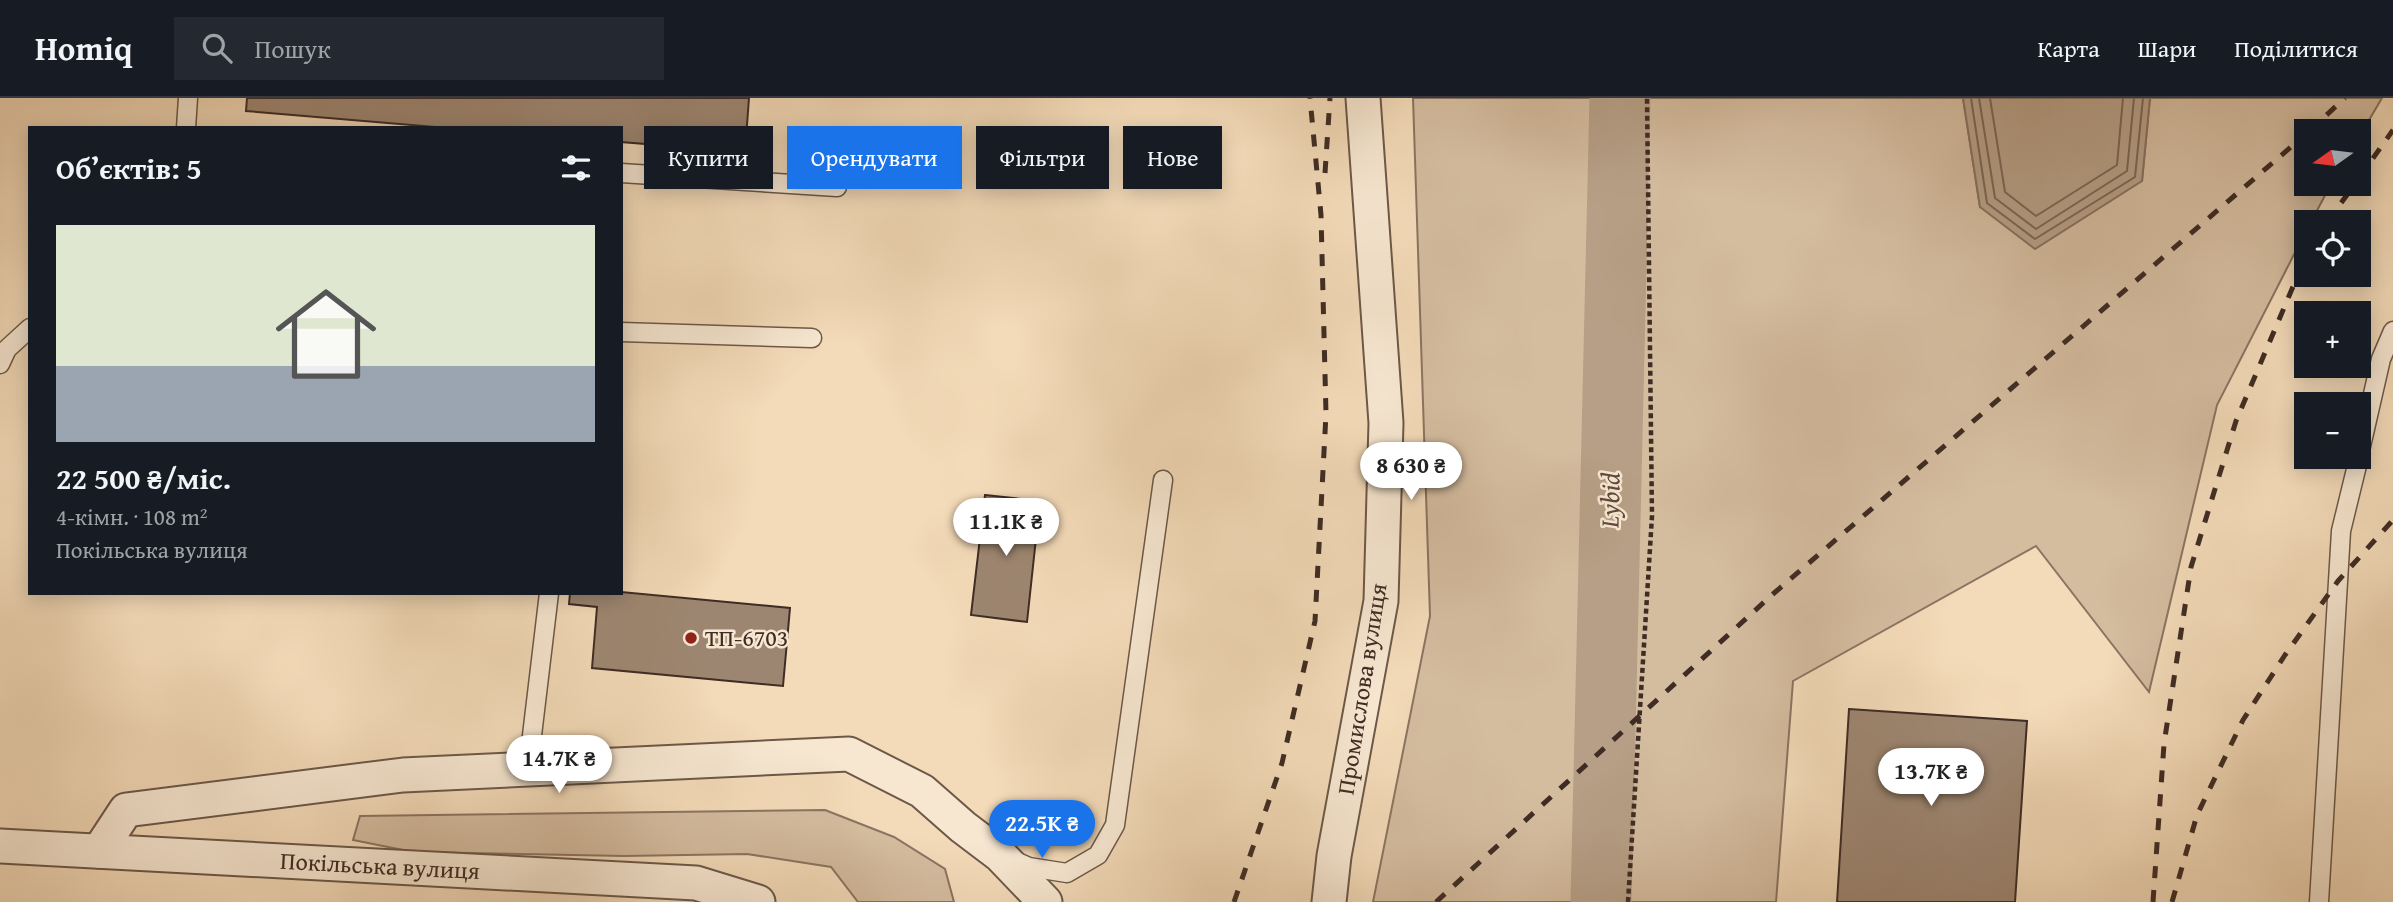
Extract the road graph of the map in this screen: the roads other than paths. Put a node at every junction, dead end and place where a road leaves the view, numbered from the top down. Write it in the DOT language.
graph roads {
  1 [pos="188,98"];
  2 [pos="1363,98"];
  3 [pos="186,126"];
  4 [pos="623,173"];
  5 [pos="787,184"];
  6 [pos="28,330"];
  7 [pos="2393,331"];
  8 [pos="623,332"];
  9 [pos="812,338"];
  10 [pos="0,363"];
  11 [pos="2371,403"];
  12 [pos="2356,469"];
  13 [pos="1163,480"];
  14 [pos="549,595"];
  15 [pos="528,769"];
  16 [pos="0,846"];
  17 [pos="99,851"];
  18 [pos="1000,855"];
  19 [pos="758,902"];
  20 [pos="1045,902"];
  21 [pos="1329,902"];
  22 [pos="2319,902"];
  1 -- 3 [label="lane"];
  2 -- 21 [label="street, Промислова вулиця"];
  4 -- 5 [label="lane"];
  6 -- 10 [label="lane"];
  7 -- 11 [label="lane"];
  8 -- 9 [label="lane"];
  12 -- 22 [label="lane"];
  13 -- 18 [label="lane"];
  14 -- 15 [label="lane"];
  15 -- 17 [label="street"];
  15 -- 18 [label="street"];
  16 -- 17 [label="street, Покільська вулиця"];
  17 -- 19 [label="street, Покільська вулиця"];
  18 -- 20 [label="street"];
}
